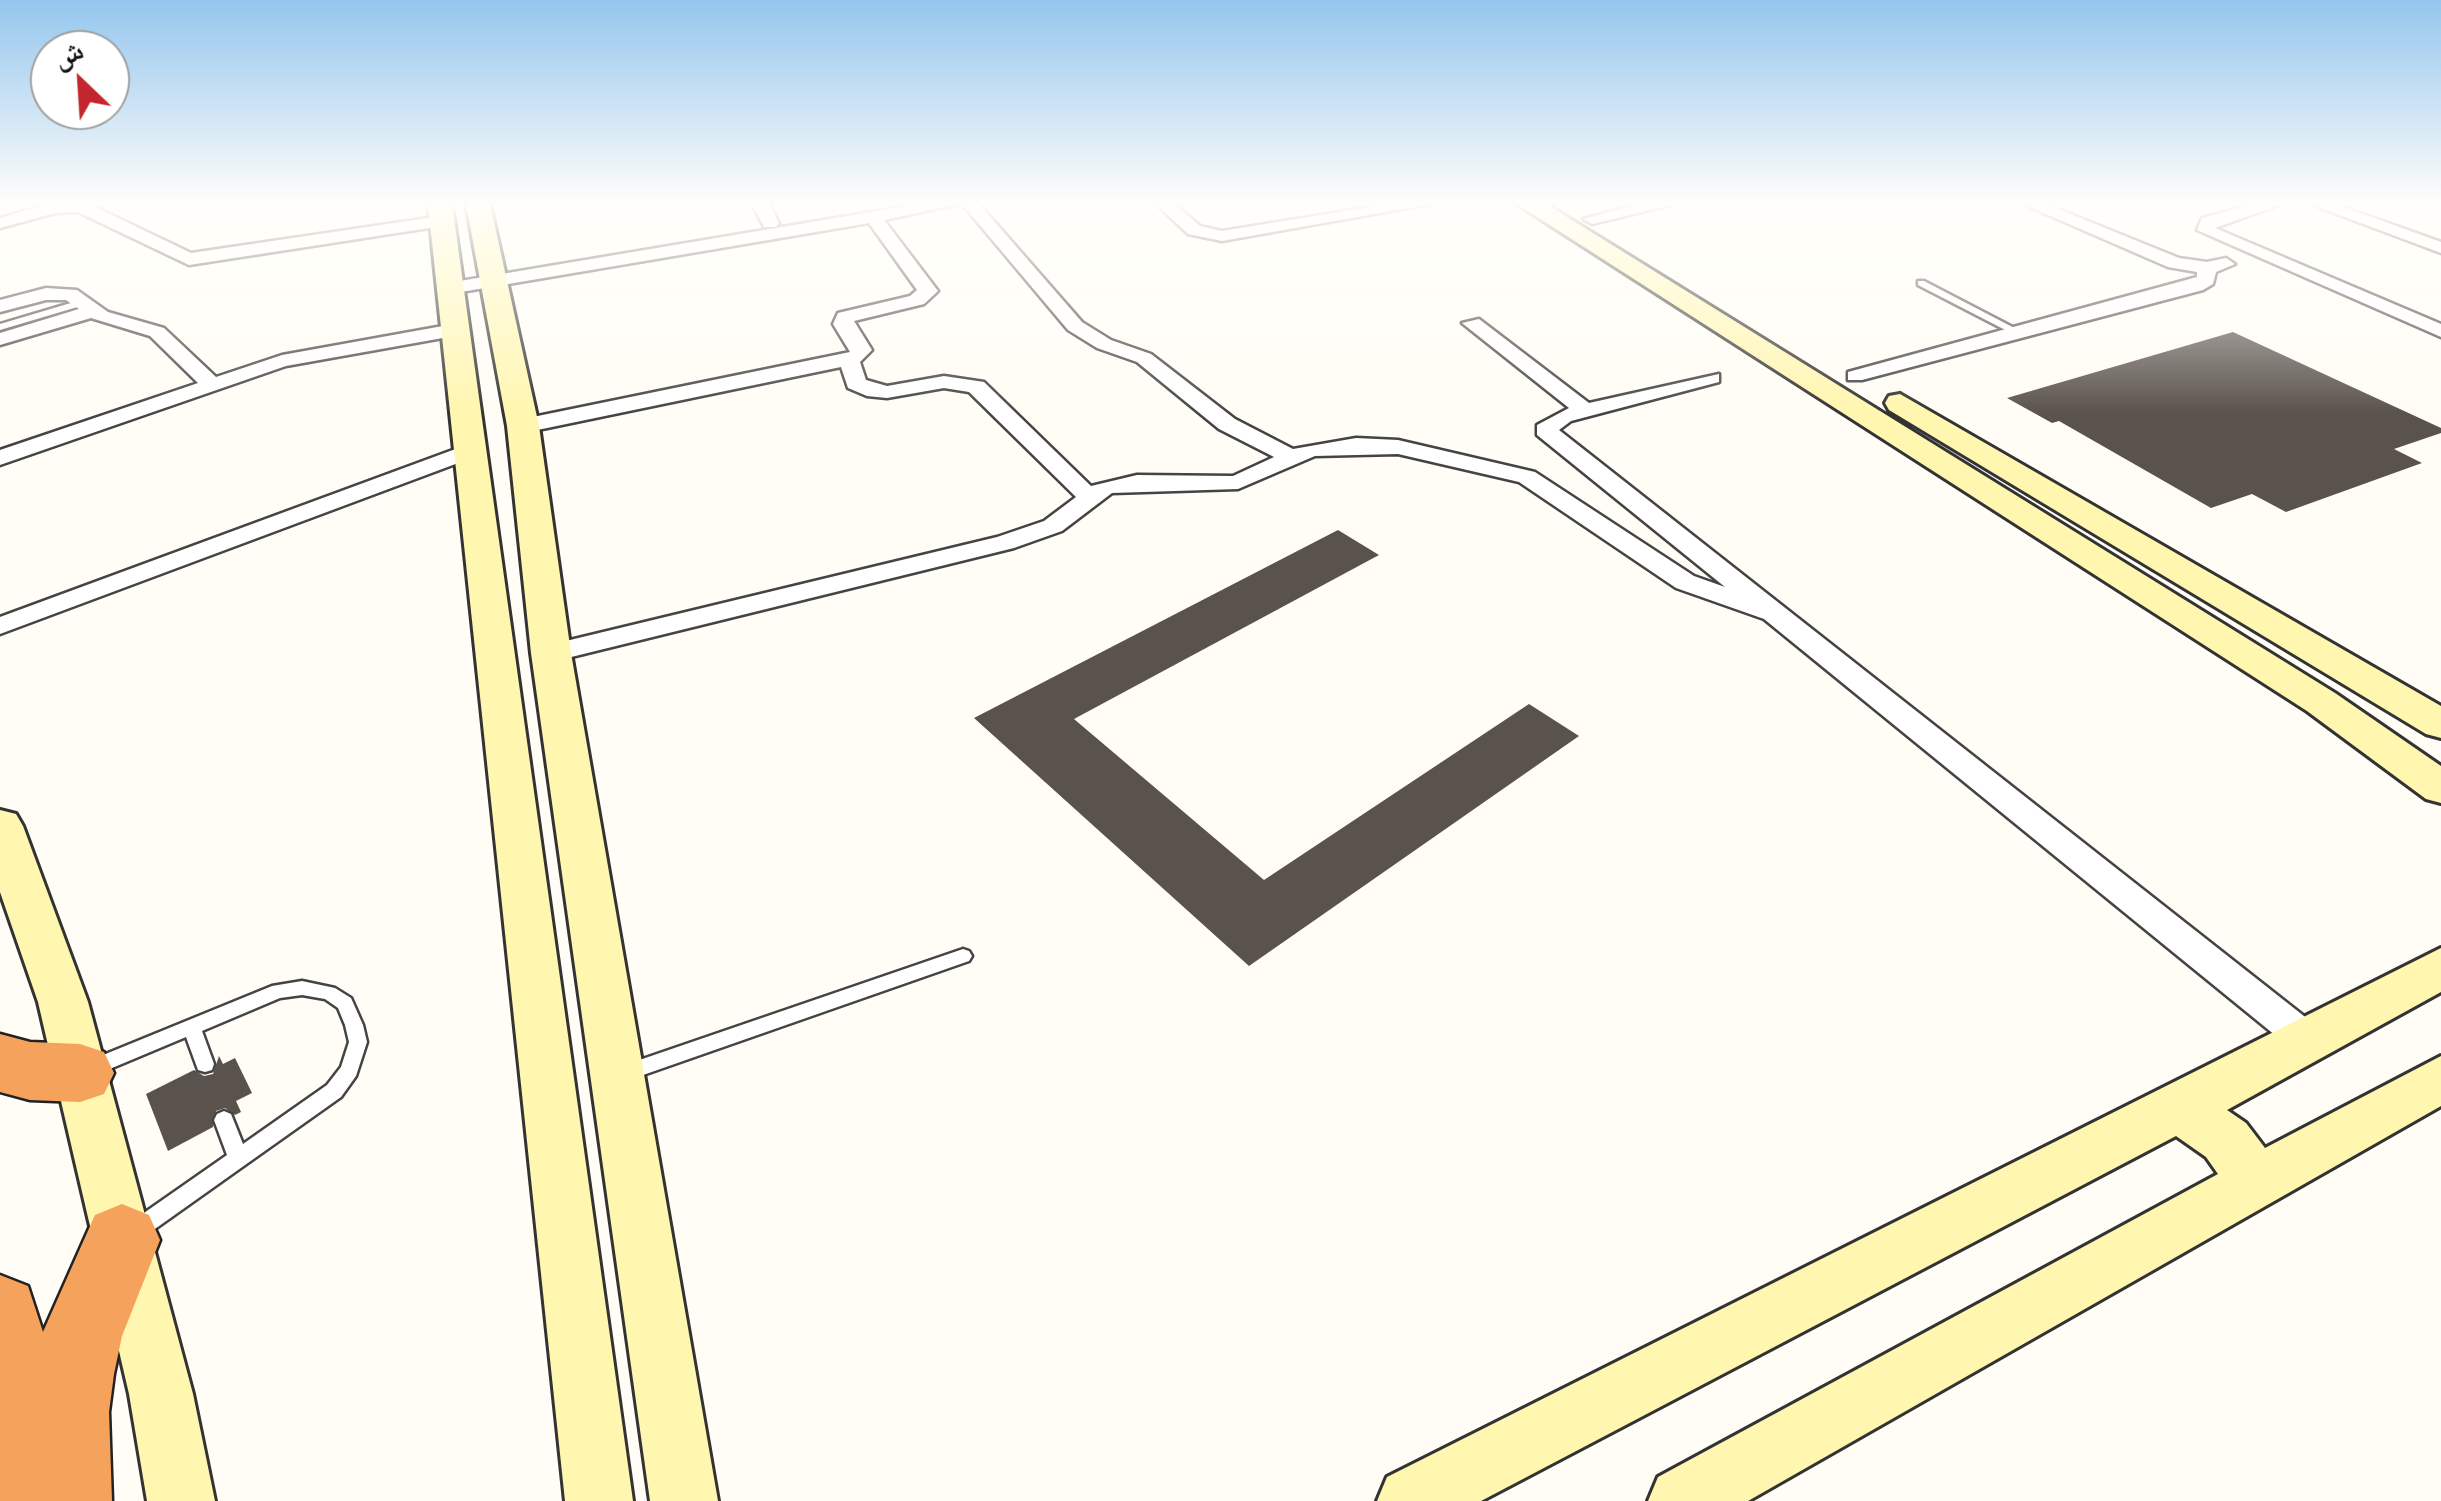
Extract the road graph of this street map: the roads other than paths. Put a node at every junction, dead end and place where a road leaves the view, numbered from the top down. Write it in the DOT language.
graph roads {
  1 [pos="464,274"];
  2 [pos="539,274"];
  3 [pos="917,274"];
  4 [pos="1030,274"];
  5 [pos="1640,274"];
  6 [pos="1683,274"];
  7 [pos="2207,274"];
  8 [pos="2301,274"];
  9 [pos="1922,283"];
  10 [pos="467,289"];
  11 [pos="0,306"];
  12 [pos="87,307"];
  13 [pos="1472,324"];
  14 [pos="0,326"];
  15 [pos="2020,332"];
  16 [pos="2441,332"];
  17 [pos="0,339"];
  18 [pos="849,360"];
  19 [pos="1783,363"];
  20 [pos="1840,367"];
  21 [pos="1712,378"];
  22 [pos="211,384"];
  23 [pos="1584,410"];
  24 [pos="523,426"];
  25 [pos="1545,430"];
  26 [pos="469,451"];
  27 [pos="1291,457"];
  28 [pos="0,458"];
  29 [pos="1482,468"];
  30 [pos="1974,483"];
  31 [pos="2036,484"];
  32 [pos="1089,496"];
  33 [pos="1771,613"];
  34 [pos="0,626"];
  35 [pos="551,653"];
  36 [pos="2441,724"];
  37 [pos="2441,788"];
  38 [pos="0,826"];
  39 [pos="963,956"];
  40 [pos="2441,968"];
  41 [pos="191,1026"];
  42 [pos="2310,1042"];
  43 [pos="0,1063"];
  44 [pos="205,1064"];
  45 [pos="80,1073"];
  46 [pos="617,1076"];
  47 [pos="2441,1079"];
  48 [pos="2179,1108"];
  49 [pos="224,1120"];
  50 [pos="238,1159"];
  51 [pos="2257,1182"];
  52 [pos="122,1240"];
  53 [pos="0,1314"];
  54 [pos="36,1501"];
  55 [pos="68,1501"];
  56 [pos="181,1501"];
  57 [pos="598,1501"];
  58 [pos="684,1501"];
  59 [pos="1412,1501"];
  60 [pos="1682,1501"];
  1 -- 10 [label="street"];
  2 -- 10 [label="street"];
  3 -- 18 [label="street"];
  4 -- 27 [label="street"];
  5 -- 19 [label="street"];
  6 -- 20 [label="street"];
  7 -- 15 [label="street"];
  8 -- 16 [label="street"];
  9 -- 15 [label="lane"];
  10 -- 22 [label="street"];
  10 -- 24 [label="street"];
  10 -- 26 [label="street"];
  11 -- 12 [label="street"];
  12 -- 14 [label="lane"];
  12 -- 17 [label="street"];
  12 -- 22 [label="street"];
  13 -- 23 [label="street"];
  15 -- 20 [label="street"];
  18 -- 24 [label="street"];
  18 -- 32 [label="street"];
  19 -- 20 [label="street"];
  19 -- 30 [label="street"];
  20 -- 31 [label="street"];
  21 -- 23 [label="street"];
  22 -- 28 [label="street"];
  23 -- 25 [label="street"];
  24 -- 35 [label="street"];
  25 -- 29 [label="street"];
  25 -- 33 [label="street"];
  26 -- 34 [label="street"];
  26 -- 57 [label="street"];
  27 -- 29 [label="street"];
  27 -- 32 [label="street"];
  29 -- 33 [label="street"];
  30 -- 31 [label="street"];
  30 -- 37 [label="street"];
  31 -- 36 [label="street"];
  32 -- 35 [label="street"];
  33 -- 42 [label="street"];
  35 -- 46 [label="street"];
  38 -- 45 [label="street"];
  39 -- 46 [label="lane"];
  40 -- 42 [label="street"];
  41 -- 44 [label="lane"];
  41 -- 45 [label="lane"];
  41 -- 50 [label="lane"];
  42 -- 48 [label="street"];
  43 -- 45 [label="highway"];
  45 -- 52 [label="street"];
  46 -- 58 [label="street"];
  47 -- 51 [label="street"];
  48 -- 51 [label="street"];
  48 -- 59 [label="street"];
  49 -- 50 [label="lane"];
  50 -- 52 [label="lane"];
  51 -- 60 [label="street"];
  52 -- 55 [label="highway"];
  52 -- 56 [label="street"];
  53 -- 54 [label="highway"];
}
